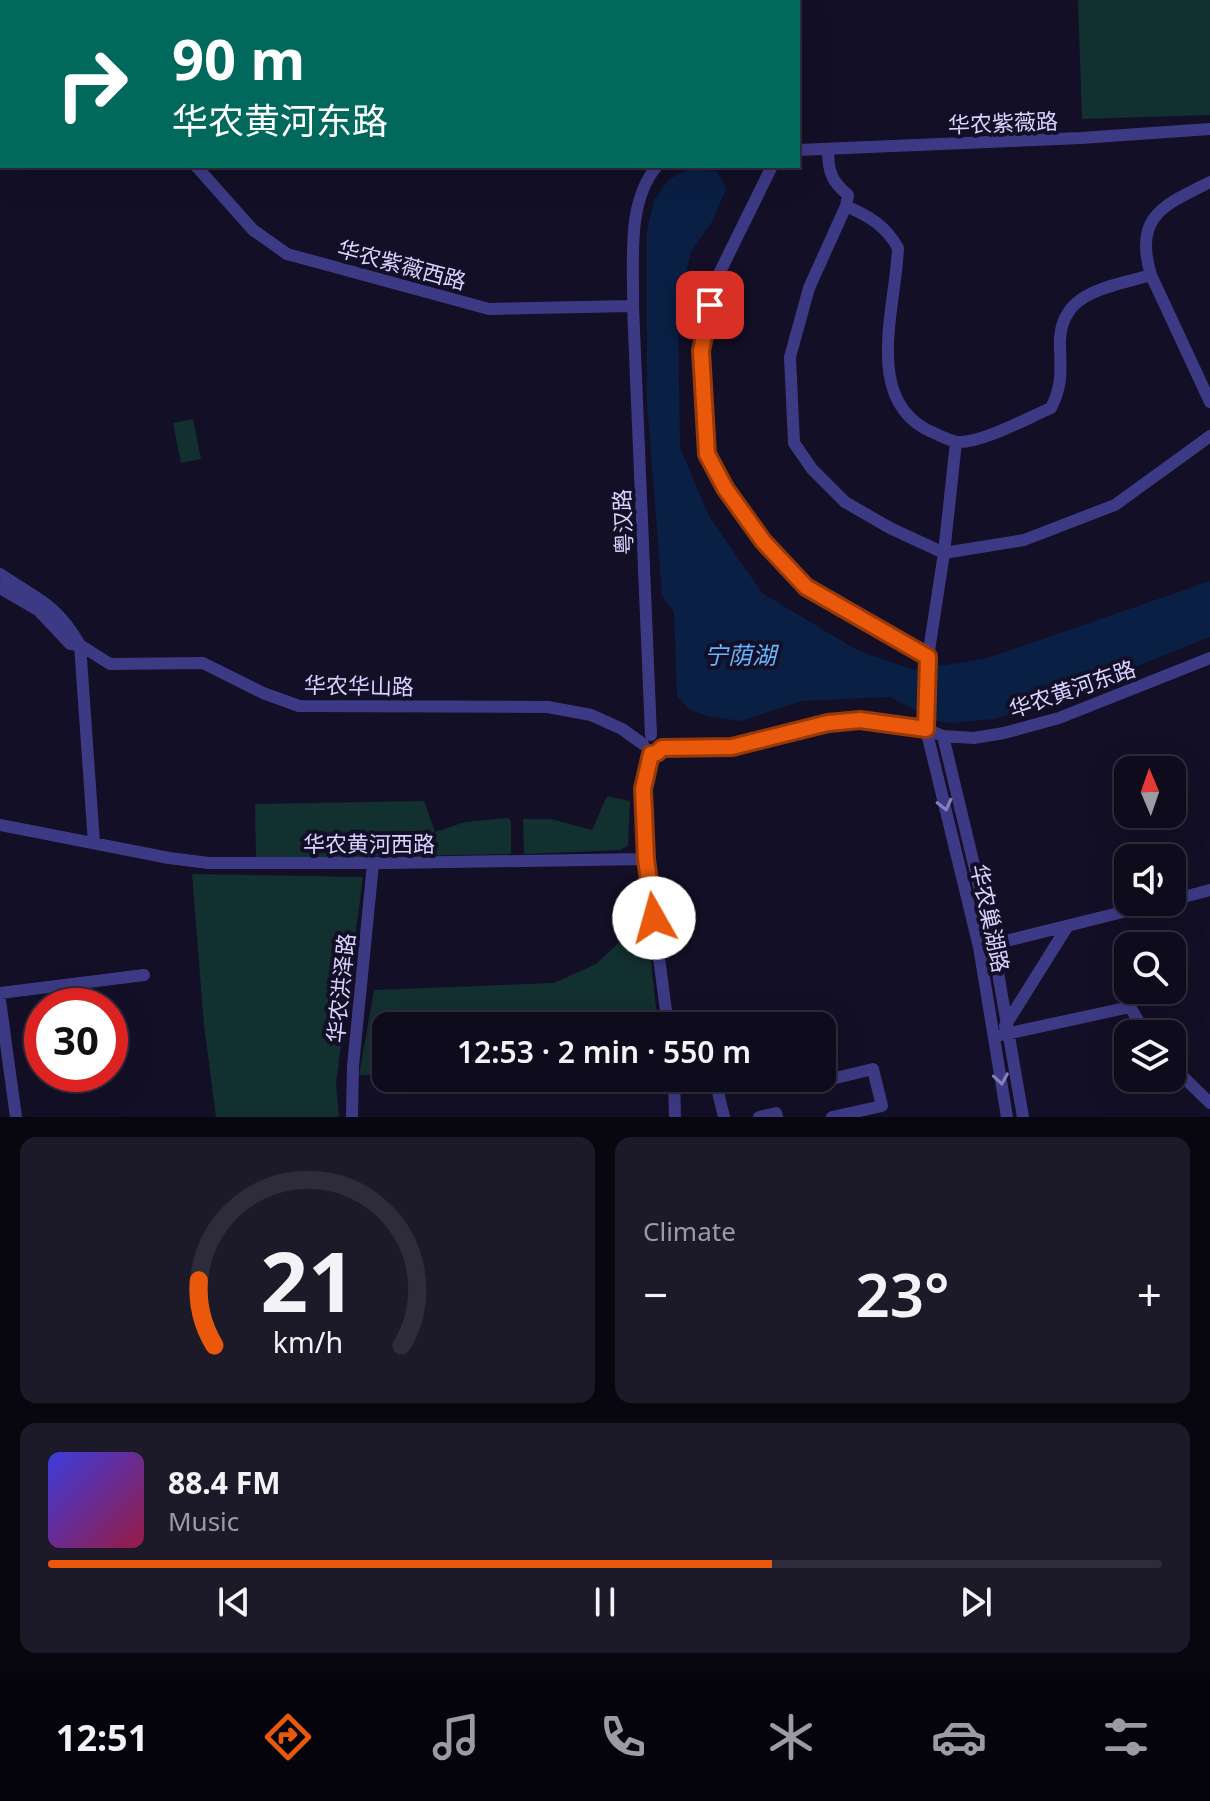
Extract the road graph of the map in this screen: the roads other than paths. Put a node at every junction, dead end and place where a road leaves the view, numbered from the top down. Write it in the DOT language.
graph roads {
  1 [pos="1210,129"];
  2 [pos="828,149"];
  3 [pos="800,150"];
  4 [pos="198,168"];
  5 [pos="655,168"];
  6 [pos="771,168"];
  7 [pos="1210,182"];
  8 [pos="846,206"];
  9 [pos="1151,275"];
  10 [pos="633,306"];
  11 [pos="1210,402"];
  12 [pos="1210,436"];
  13 [pos="956,442"];
  14 [pos="944,553"];
  15 [pos="0,574"];
  16 [pos="0,588"];
  17 [pos="80,645"];
  18 [pos="928,657"];
  19 [pos="1210,658"];
  20 [pos="926,729"];
  21 [pos="943,736"];
  22 [pos="652,745"];
  23 [pos="0,825"];
  24 [pos="94,843"];
  25 [pos="646,859"];
  26 [pos="373,864"];
  27 [pos="1210,890"];
  28 [pos="1186,896"];
  29 [pos="1114,915"];
  30 [pos="1067,927"];
  31 [pos="993,944"];
  32 [pos="979,947"];
  33 [pos="144,975"];
  34 [pos="0,993"];
  35 [pos="0,1000"];
  36 [pos="666,1012"];
  37 [pos="1138,1020"];
  38 [pos="1008,1029"];
  39 [pos="994,1037"];
  40 [pos="836,1078"];
  41 [pos="1186,1078"];
  42 [pos="674,1092"];
  43 [pos="718,1092"];
  44 [pos="1207,1096"];
  45 [pos="16,1117"];
  46 [pos="352,1117"];
  47 [pos="675,1117"];
  48 [pos="724,1117"];
  49 [pos="759,1117"];
  50 [pos="777,1117"];
  51 [pos="832,1117"];
  52 [pos="1007,1117"];
  53 [pos="1023,1117"];
  1 -- 2 [label="street, 华农紫薇路"];
  2 -- 3 [label="street, 华农紫薇路"];
  2 -- 8 [label="street"];
  4 -- 10 [label="street, 华农紫薇西路"];
  5 -- 10 [label="street, 粤汉路"];
  6 -- 18 [label="street"];
  7 -- 9 [label="street"];
  8 -- 13 [label="street"];
  8 -- 14 [label="street"];
  9 -- 11 [label="street"];
  9 -- 13 [label="street"];
  10 -- 22 [label="street, 粤汉路"];
  12 -- 14 [label="street"];
  13 -- 14 [label="street, 华农巢湖路"];
  14 -- 18 [label="street, 华农巢湖路"];
  15 -- 17 [label="street, 华农华山路"];
  16 -- 17 [label="street, 华农华山路"];
  17 -- 22 [label="street, 华农华山路"];
  17 -- 24 [label="street"];
  18 -- 20 [label="street, 华农巢湖路"];
  19 -- 21 [label="street, 华农黄河东路"];
  20 -- 21 [label="street, 华农黄河东路"];
  20 -- 22 [label="street, 华农黄河东路"];
  20 -- 32 [label="street, 华农巢湖路, one-way"];
  21 -- 31 [label="street, 华农巢湖路"];
  22 -- 25 [label="street, 粤汉路"];
  23 -- 24 [label="street, 华农黄河西路"];
  24 -- 26 [label="street, 华农黄河西路"];
  25 -- 26 [label="street, 华农黄河西路"];
  25 -- 36 [label="street, 粤汉路"];
  26 -- 46 [label="street, 华农洪泽路"];
  27 -- 28 [label="street"];
  29 -- 30 [label="street"];
  30 -- 31 [label="street"];
  30 -- 38 [label="street"];
  31 -- 32 [label="street"];
  31 -- 38 [label="street, 华农巢湖路"];
  32 -- 39 [label="street, 华农巢湖路"];
  33 -- 34 [label="street"];
  35 -- 45 [label="street"];
  37 -- 38 [label="street"];
  38 -- 39 [label="street"];
  38 -- 53 [label="street, 华农巢湖路"];
  39 -- 52 [label="street, 华农巢湖路, one-way"];
  40 -- 51 [label="street"];
  41 -- 44 [label="street"];
  42 -- 47 [label="street"];
  43 -- 48 [label="street"];
  49 -- 50 [label="street"];
}
